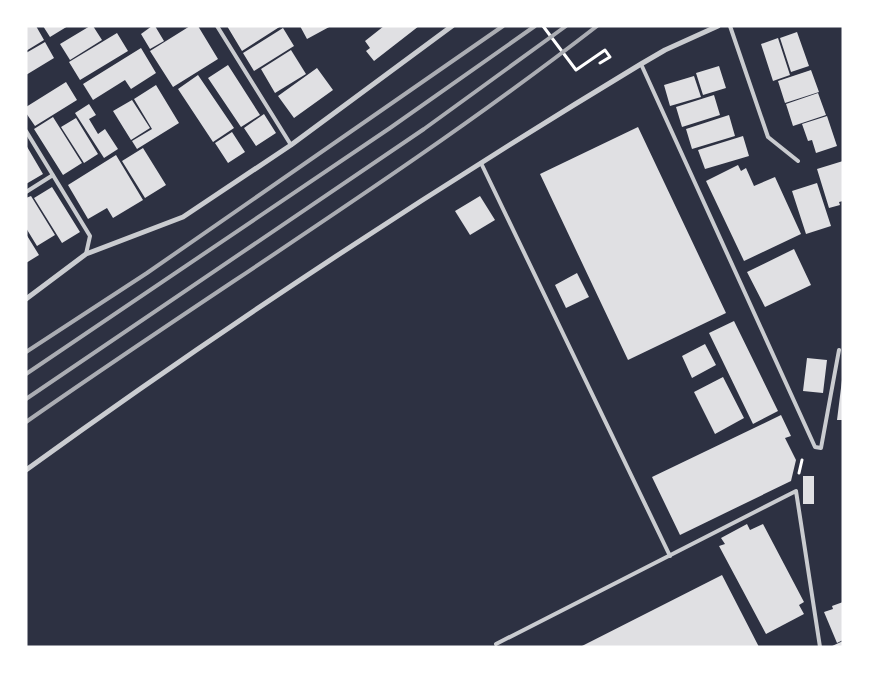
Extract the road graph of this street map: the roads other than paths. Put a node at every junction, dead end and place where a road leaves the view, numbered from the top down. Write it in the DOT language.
graph roads {
  1 [pos="217,26"];
  2 [pos="452,26"];
  3 [pos="718,26"];
  4 [pos="730,26"];
  5 [pos="641,64"];
  6 [pos="26,131"];
  7 [pos="291,145"];
  8 [pos="798,161"];
  9 [pos="481,163"];
  10 [pos="53,175"];
  11 [pos="26,192"];
  12 [pos="86,254"];
  13 [pos="26,299"];
  14 [pos="839,350"];
  15 [pos="26,470"];
  16 [pos="670,556"];
  17 [pos="496,644"];
  18 [pos="820,647"];
  1 -- 7 [label="lane"];
  2 -- 7 [label="street"];
  3 -- 5 [label="street"];
  4 -- 8 [label="lane"];
  5 -- 9 [label="street"];
  5 -- 14 [label="lane"];
  6 -- 10 [label="lane"];
  7 -- 12 [label="street"];
  9 -- 15 [label="street"];
  9 -- 16 [label="lane"];
  10 -- 11 [label="lane"];
  10 -- 12 [label="lane"];
  12 -- 13 [label="street"];
  16 -- 17 [label="lane"];
  16 -- 18 [label="lane"];
}
